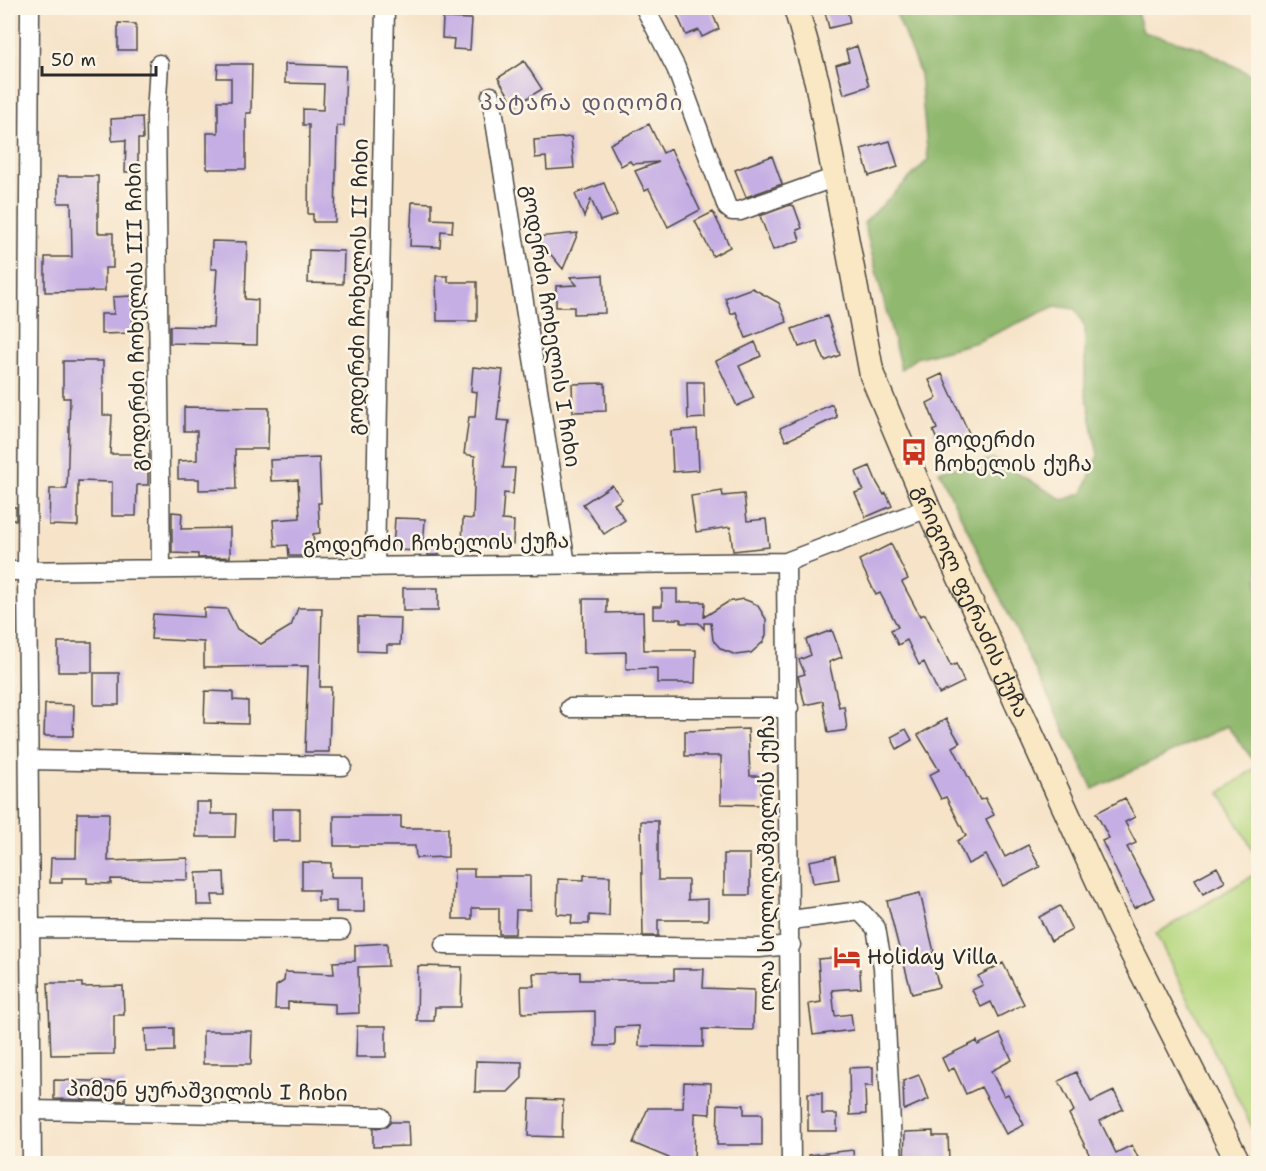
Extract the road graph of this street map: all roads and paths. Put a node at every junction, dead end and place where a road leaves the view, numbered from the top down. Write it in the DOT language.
graph roads {
  1 [pos="30,8"];
  2 [pos="385,8"];
  3 [pos="645,8"];
  4 [pos="796,8"];
  5 [pos="159,64"];
  6 [pos="491,96"];
  7 [pos="833,178"];
  8 [pos="928,508"];
  9 [pos="786,562"];
  10 [pos="566,564"];
  11 [pos="375,567"];
  12 [pos="160,569"];
  13 [pos="8,571"];
  14 [pos="27,571"];
  15 [pos="570,708"];
  16 [pos="789,708"];
  17 [pos="29,760"];
  18 [pos="342,766"];
  19 [pos="791,920"];
  20 [pos="31,928"];
  21 [pos="341,930"];
  22 [pos="444,945"];
  23 [pos="791,945"];
  24 [pos="32,1110"];
  25 [pos="381,1117"];
  26 [pos="32,1164"];
  27 [pos="791,1164"];
  28 [pos="893,1164"];
  29 [pos="1239,1164"];
  1 -- 14 [label="street"];
  2 -- 11 [label="street, გოდერძი ჩოხელის II ჩიხი"];
  3 -- 7 [label="street"];
  4 -- 7 [label="street, გრიგოლ ფერაძის ქუჩა"];
  5 -- 12 [label="street, გოდერძი ჩოხელის III ჩიხი"];
  6 -- 10 [label="street, გოდერძი ჩოხელის I ჩიხი"];
  7 -- 8 [label="street, გრიგოლ ფერაძის ქუჩა"];
  8 -- 9 [label="street, გოდერძი ჩოხელის ქუჩა"];
  8 -- 29 [label="street, გრიგოლ ფერაძის ქუჩა"];
  9 -- 10 [label="street, გოდერძი ჩოხელის ქუჩა"];
  9 -- 16 [label="street, ოლა სოლოღაშვილის ქუჩა"];
  10 -- 11 [label="street, გოდერძი ჩოხელის ქუჩა"];
  11 -- 12 [label="street, გოდერძი ჩოხელის ქუჩა"];
  12 -- 14 [label="street, გოდერძი ჩოხელის ქუჩა"];
  13 -- 14 [label="street, გოდერძი ჩოხელის ქუჩა"];
  14 -- 17 [label="street"];
  15 -- 16 [label="street"];
  16 -- 19 [label="street, ოლა სოლოღაშვილის ქუჩა"];
  17 -- 18 [label="street"];
  17 -- 20 [label="street"];
  19 -- 23 [label="street, ოლა სოლოღაშვილის ქუჩა"];
  19 -- 28 [label="street"];
  20 -- 21 [label="street"];
  20 -- 24 [label="street"];
  22 -- 23 [label="street"];
  23 -- 27 [label="street, ოლა სოლოღაშვილის ქუჩა"];
  24 -- 25 [label="street, პიმენ ყურაშვილის I ჩიხი"];
  24 -- 26 [label="street"];
}
